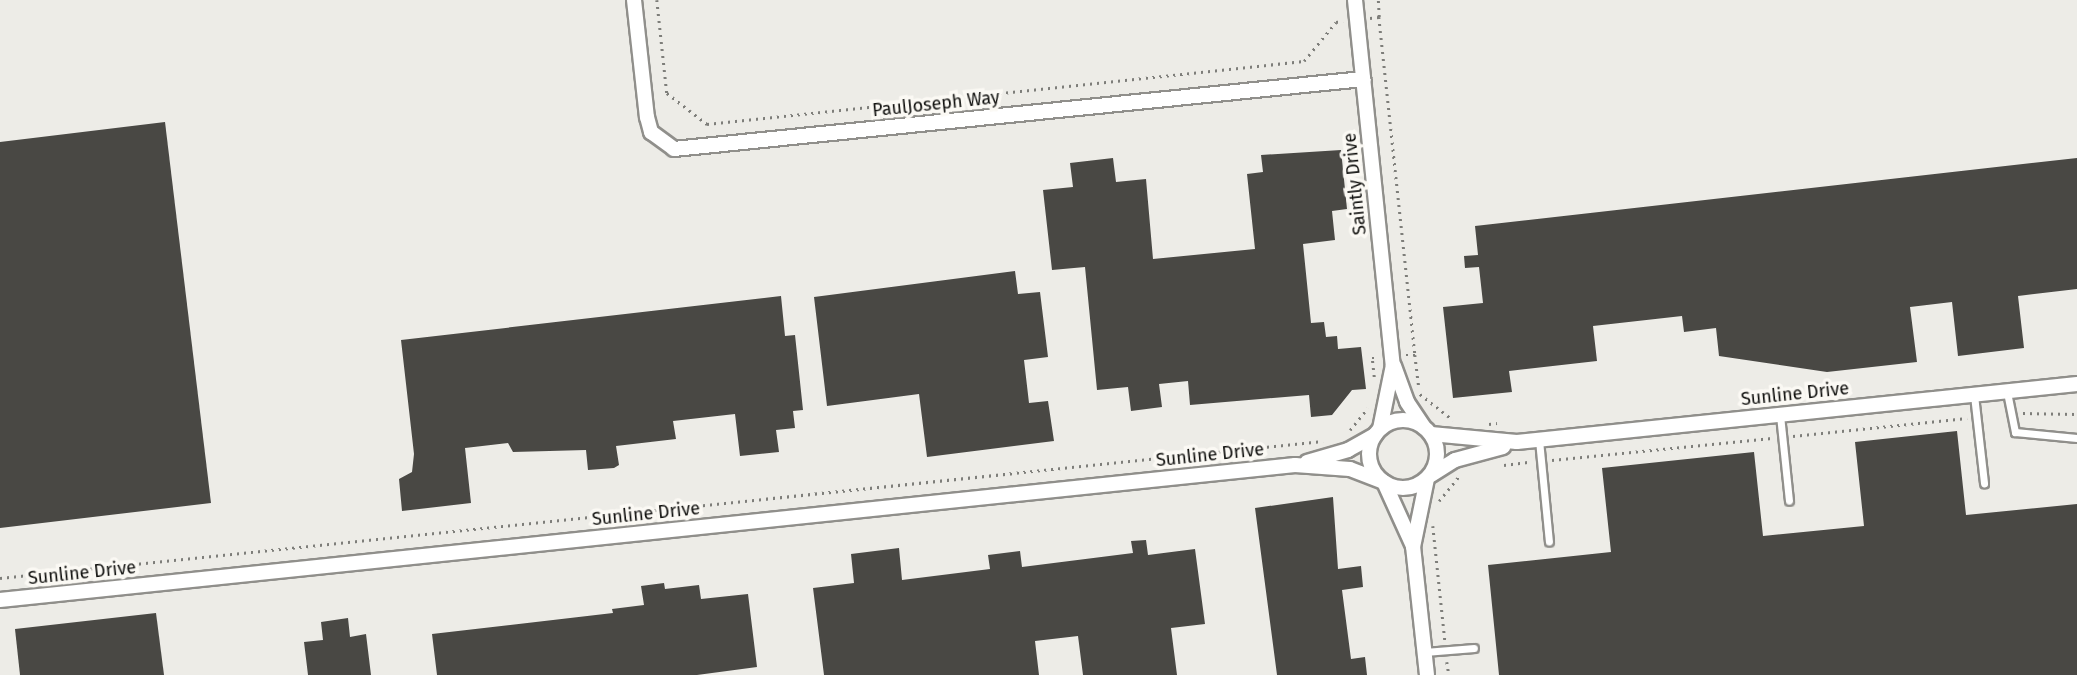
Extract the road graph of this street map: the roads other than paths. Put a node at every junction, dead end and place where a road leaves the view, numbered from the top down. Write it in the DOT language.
graph roads {
  1 [pos="634,0"];
  2 [pos="1355,0"];
  3 [pos="1363,79"];
  4 [pos="1393,361"];
  5 [pos="2077,384"];
  6 [pos="2007,391"];
  7 [pos="1973,394"];
  8 [pos="1780,415"];
  9 [pos="1427,430"];
  10 [pos="1377,432"];
  11 [pos="2077,438"];
  12 [pos="1539,440"];
  13 [pos="1517,442"];
  14 [pos="1295,465"];
  15 [pos="1428,477"];
  16 [pos="1383,481"];
  17 [pos="1984,483"];
  18 [pos="1789,501"];
  19 [pos="1549,542"];
  20 [pos="1413,547"];
  21 [pos="0,600"];
  22 [pos="1474,648"];
  23 [pos="1424,652"];
  24 [pos="1426,675"];
  1 -- 3 [label="street, PaulJoseph Way"];
  2 -- 3 [label="street, Saintly Drive"];
  3 -- 4 [label="street, Saintly Drive"];
  4 -- 9 [label="street, Saintly Drive"];
  4 -- 10 [label="street, Saintly Drive"];
  5 -- 6 [label="street, Sunline Drive"];
  6 -- 7 [label="street, Sunline Drive"];
  6 -- 11 [label="lane"];
  7 -- 8 [label="street, Sunline Drive"];
  7 -- 17 [label="lane"];
  8 -- 12 [label="street, Sunline Drive"];
  8 -- 18 [label="lane"];
  9 -- 10 [label="street"];
  9 -- 13 [label="street, Sunline Drive"];
  9 -- 15 [label="street"];
  10 -- 14 [label="street, Sunline Drive"];
  10 -- 16 [label="street"];
  12 -- 13 [label="street, Sunline Drive"];
  12 -- 19 [label="lane"];
  13 -- 15 [label="street, Sunline Drive"];
  14 -- 16 [label="street, Sunline Drive"];
  14 -- 21 [label="street, Sunline Drive"];
  15 -- 16 [label="street"];
  15 -- 20 [label="street"];
  16 -- 20 [label="street"];
  20 -- 23 [label="street"];
  22 -- 23 [label="lane"];
  23 -- 24 [label="street"];
}
